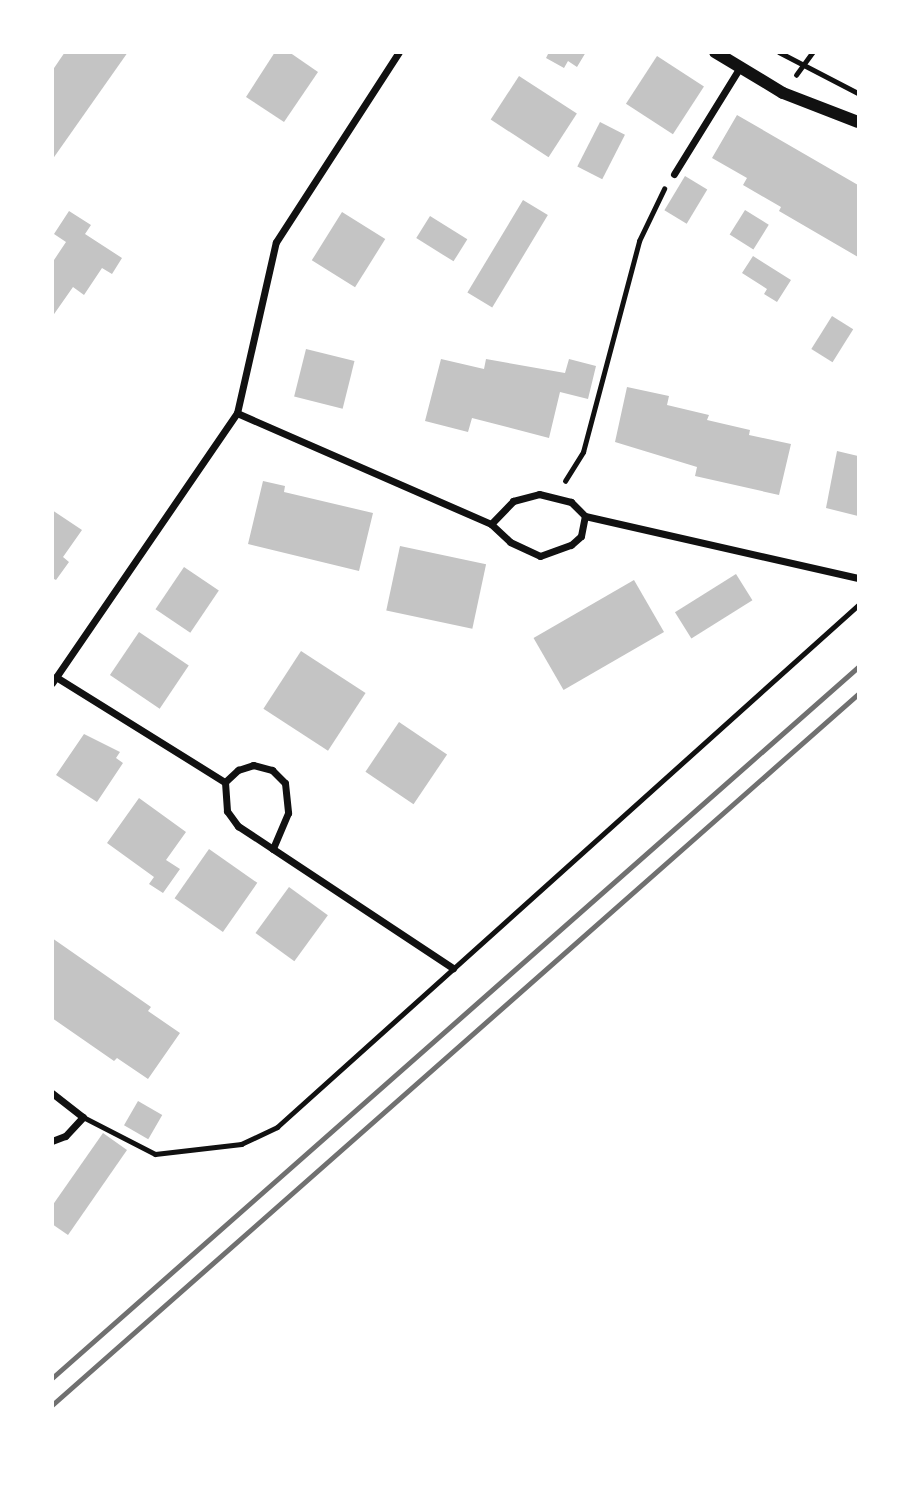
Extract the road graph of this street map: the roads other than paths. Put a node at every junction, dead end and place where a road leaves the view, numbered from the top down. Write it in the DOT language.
graph roads {
  1 [pos="399,52"];
  2 [pos="715,52"];
  3 [pos="740,67"];
  4 [pos="859,122"];
  5 [pos="674,174"];
  6 [pos="237,413"];
  7 [pos="585,516"];
  8 [pos="491,524"];
  9 [pos="859,578"];
  10 [pos="859,605"];
  11 [pos="54,680"];
  12 [pos="225,782"];
  13 [pos="273,849"];
  14 [pos="453,968"];
  15 [pos="52,1093"];
  16 [pos="83,1117"];
  17 [pos="52,1141"];
  1 -- 6 [label="street"];
  2 -- 3 [label="street"];
  3 -- 4 [label="street"];
  3 -- 5 [label="street"];
  6 -- 8 [label="street"];
  6 -- 11 [label="street"];
  7 -- 8 [label="street"];
  7 -- 8 [label="street"];
  7 -- 9 [label="street"];
  10 -- 14 [label="lane"];
  11 -- 12 [label="street"];
  12 -- 13 [label="street"];
  12 -- 13 [label="street"];
  13 -- 14 [label="street"];
  14 -- 16 [label="lane"];
  15 -- 16 [label="street"];
  16 -- 17 [label="street"];
}
